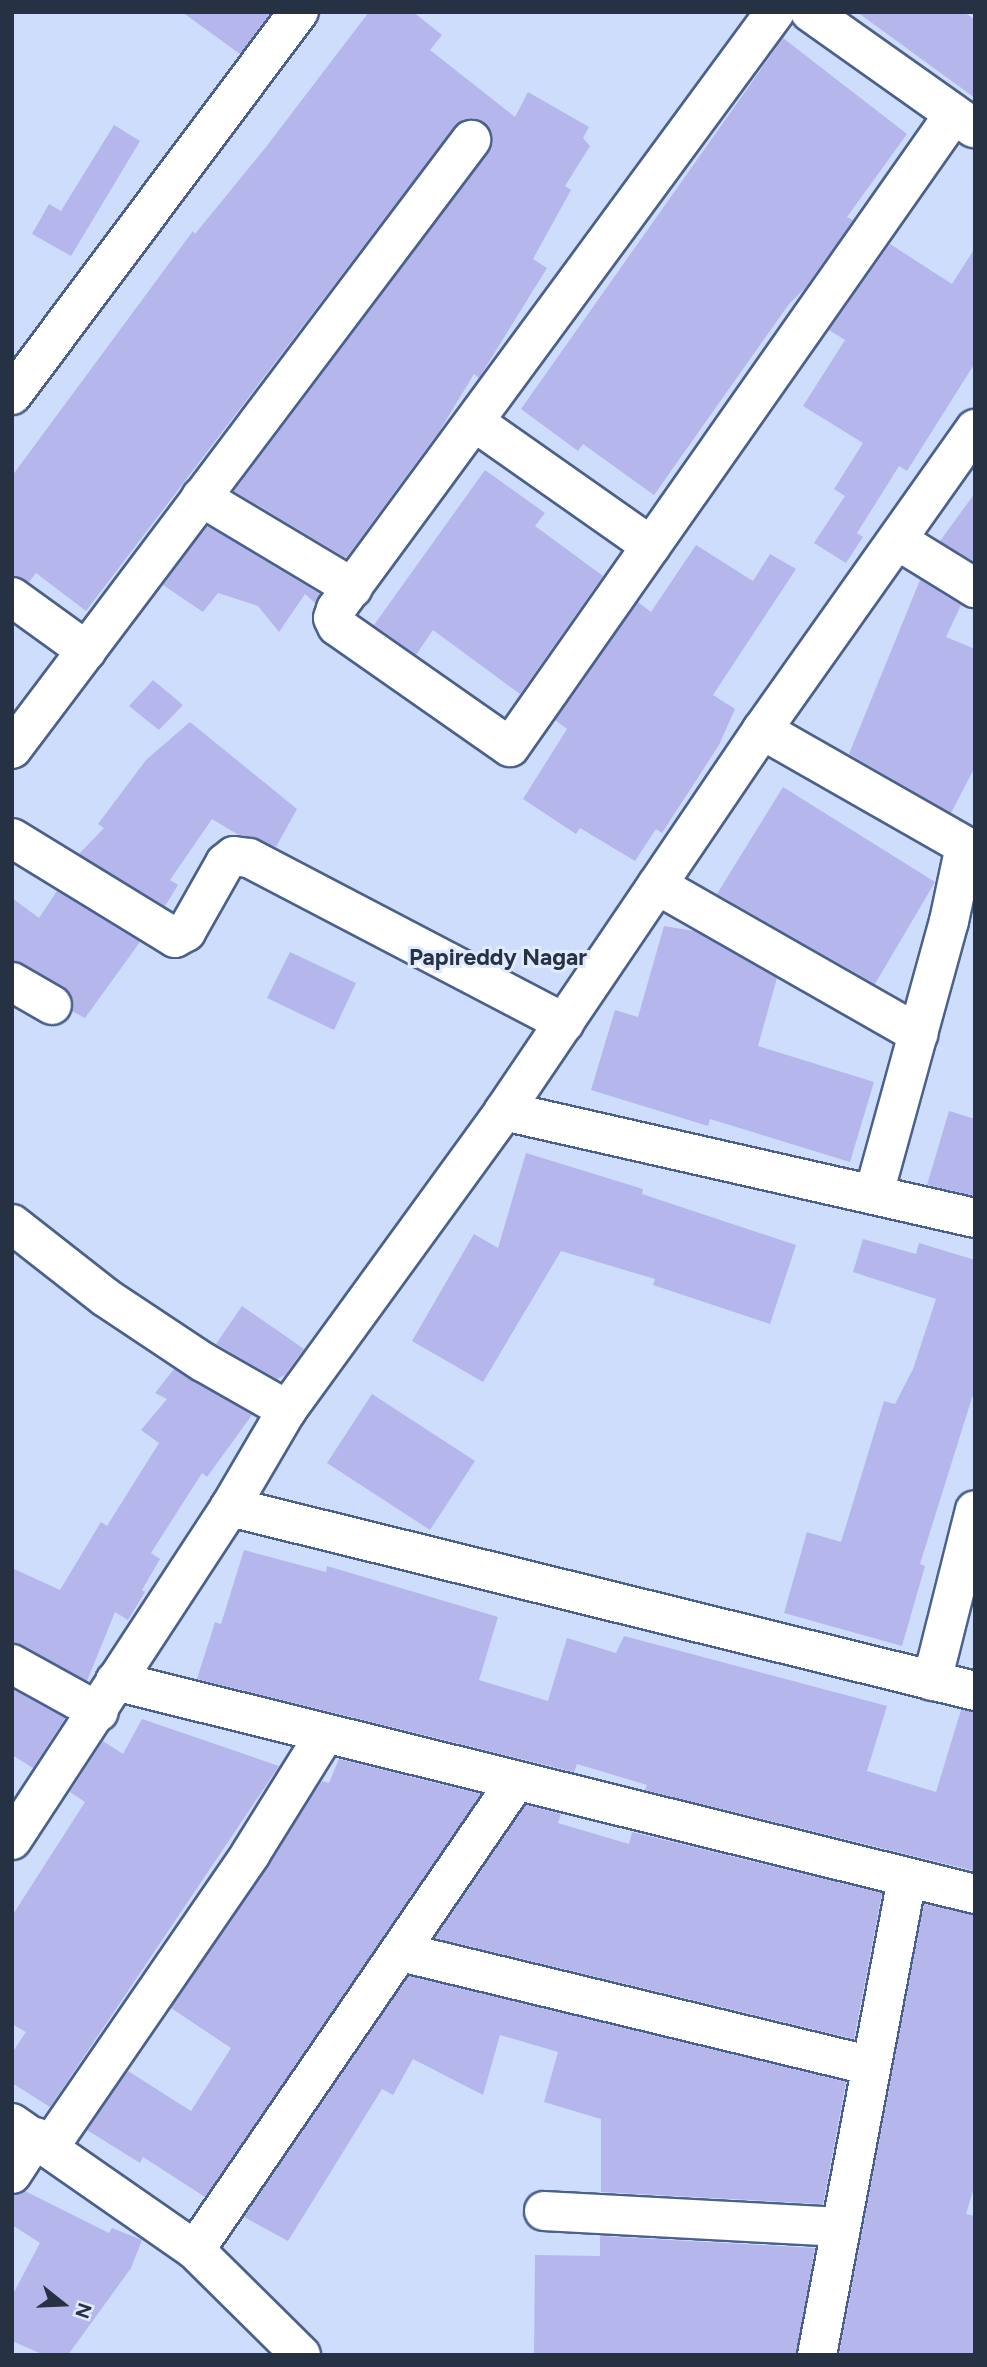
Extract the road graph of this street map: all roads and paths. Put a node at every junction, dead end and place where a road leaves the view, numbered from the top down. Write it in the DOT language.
graph roads {
  1 [pos="299,12"];
  2 [pos="775,12"];
  3 [pos="810,12"];
  4 [pos="964,122"];
  5 [pos="471,141"];
  6 [pos="12,395"];
  7 [pos="476,423"];
  8 [pos="975,429"];
  9 [pos="201,497"];
  10 [pos="897,540"];
  11 [pos="651,546"];
  12 [pos="353,588"];
  13 [pos="975,588"];
  14 [pos="12,597"];
  15 [pos="87,651"];
  16 [pos="762,730"];
  17 [pos="12,749"];
  18 [pos="970,834"];
  19 [pos="12,838"];
  20 [pos="657,885"];
  21 [pos="12,982"];
  22 [pos="52,1005"];
  23 [pos="564,1023"];
  24 [pos="918,1034"];
  25 [pos="505,1111"];
  26 [pos="874,1194"];
  27 [pos="975,1218"];
  28 [pos="12,1224"];
  29 [pos="287,1410"];
  30 [pos="230,1507"];
  31 [pos="975,1510"];
  32 [pos="12,1664"];
  33 [pos="932,1681"];
  34 [pos="975,1691"];
  35 [pos="107,1697"];
  36 [pos="325,1734"];
  37 [pos="516,1781"];
  38 [pos="12,1840"];
  39 [pos="907,1877"];
  40 [pos="975,1894"];
  41 [pos="401,1952"];
  42 [pos="871,2066"];
  43 [pos="33,2135"];
  44 [pos="12,2174"];
  45 [pos="544,2211"];
  46 [pos="841,2227"];
  47 [pos="195,2250"];
  48 [pos="301,2355"];
  49 [pos="817,2355"];
  1 -- 6 [label="street"];
  2 -- 7 [label="street"];
  3 -- 4 [label="street"];
  4 -- 11 [label="street"];
  5 -- 9 [label="street"];
  7 -- 11 [label="street"];
  7 -- 12 [label="street"];
  8 -- 10 [label="street"];
  9 -- 12 [label="street"];
  9 -- 15 [label="street"];
  10 -- 13 [label="street"];
  10 -- 16 [label="street"];
  11 -- 12 [label="street"];
  14 -- 15 [label="street"];
  15 -- 17 [label="street"];
  16 -- 18 [label="street"];
  16 -- 20 [label="street"];
  18 -- 24 [label="street"];
  19 -- 23 [label="street"];
  20 -- 23 [label="street"];
  20 -- 24 [label="street"];
  21 -- 22 [label="street"];
  23 -- 25 [label="street"];
  24 -- 26 [label="street"];
  25 -- 26 [label="street"];
  25 -- 29 [label="street"];
  26 -- 27 [label="street"];
  28 -- 29 [label="street"];
  29 -- 30 [label="street"];
  30 -- 33 [label="street"];
  30 -- 35 [label="street"];
  31 -- 33 [label="street"];
  32 -- 35 [label="street"];
  33 -- 34 [label="street"];
  35 -- 36 [label="street"];
  35 -- 38 [label="street"];
  36 -- 37 [label="street"];
  36 -- 43 [label="street"];
  37 -- 39 [label="street"];
  37 -- 41 [label="street"];
  39 -- 40 [label="street"];
  39 -- 42 [label="street"];
  41 -- 42 [label="street"];
  41 -- 47 [label="street"];
  42 -- 46 [label="street"];
  43 -- 44 [label="street"];
  43 -- 47 [label="street"];
  45 -- 46 [label="street"];
  46 -- 49 [label="street"];
  47 -- 48 [label="street"];
}
